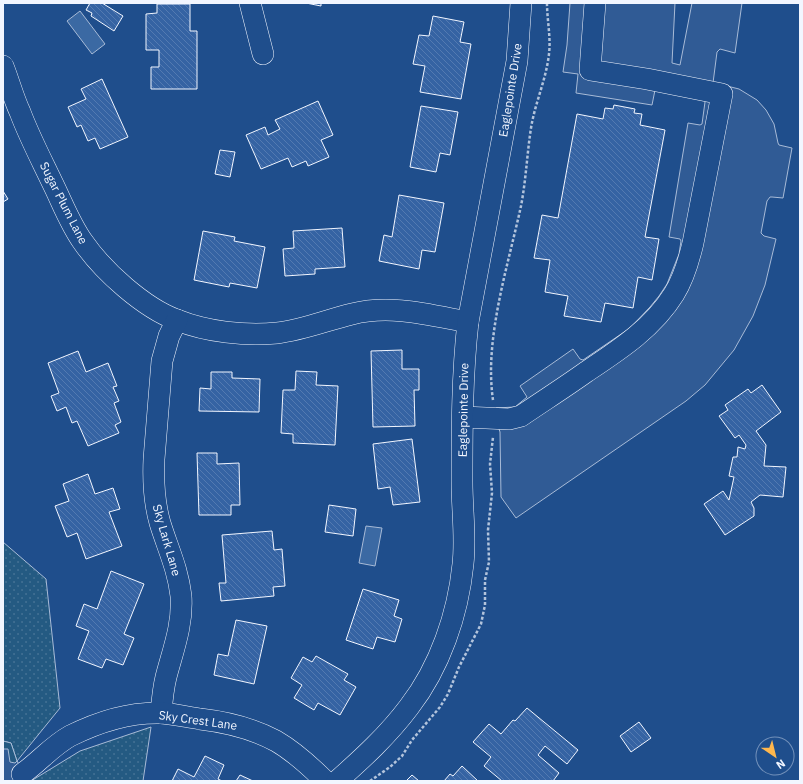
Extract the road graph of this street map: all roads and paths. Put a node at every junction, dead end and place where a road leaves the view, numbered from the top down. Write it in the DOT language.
graph roads {
  1 [pos="250,3"];
  2 [pos="521,3"];
  3 [pos="595,3"];
  4 [pos="263,54"];
  5 [pos="3,66"];
  6 [pos="177,320"];
  7 [pos="468,322"];
  8 [pos="463,417"];
  9 [pos="161,713"];
  10 [pos="22,774"];
  11 [pos="325,781"];
  12 [pos="337,781"];
  1 -- 4 [label="street"];
  2 -- 7 [label="street, Eaglepointe Drive"];
  3 -- 8 [label="street"];
  5 -- 6 [label="street, Sugar Plum Lane"];
  6 -- 7 [label="street, Sugar Plum Lane"];
  6 -- 9 [label="street, Sky Lark Lane"];
  7 -- 8 [label="street, Eaglepointe Drive"];
  8 -- 12 [label="street, Eaglepointe Drive"];
  9 -- 10 [label="street, Sky Crest Lane"];
  9 -- 11 [label="street, Sky Crest Lane"];
}
